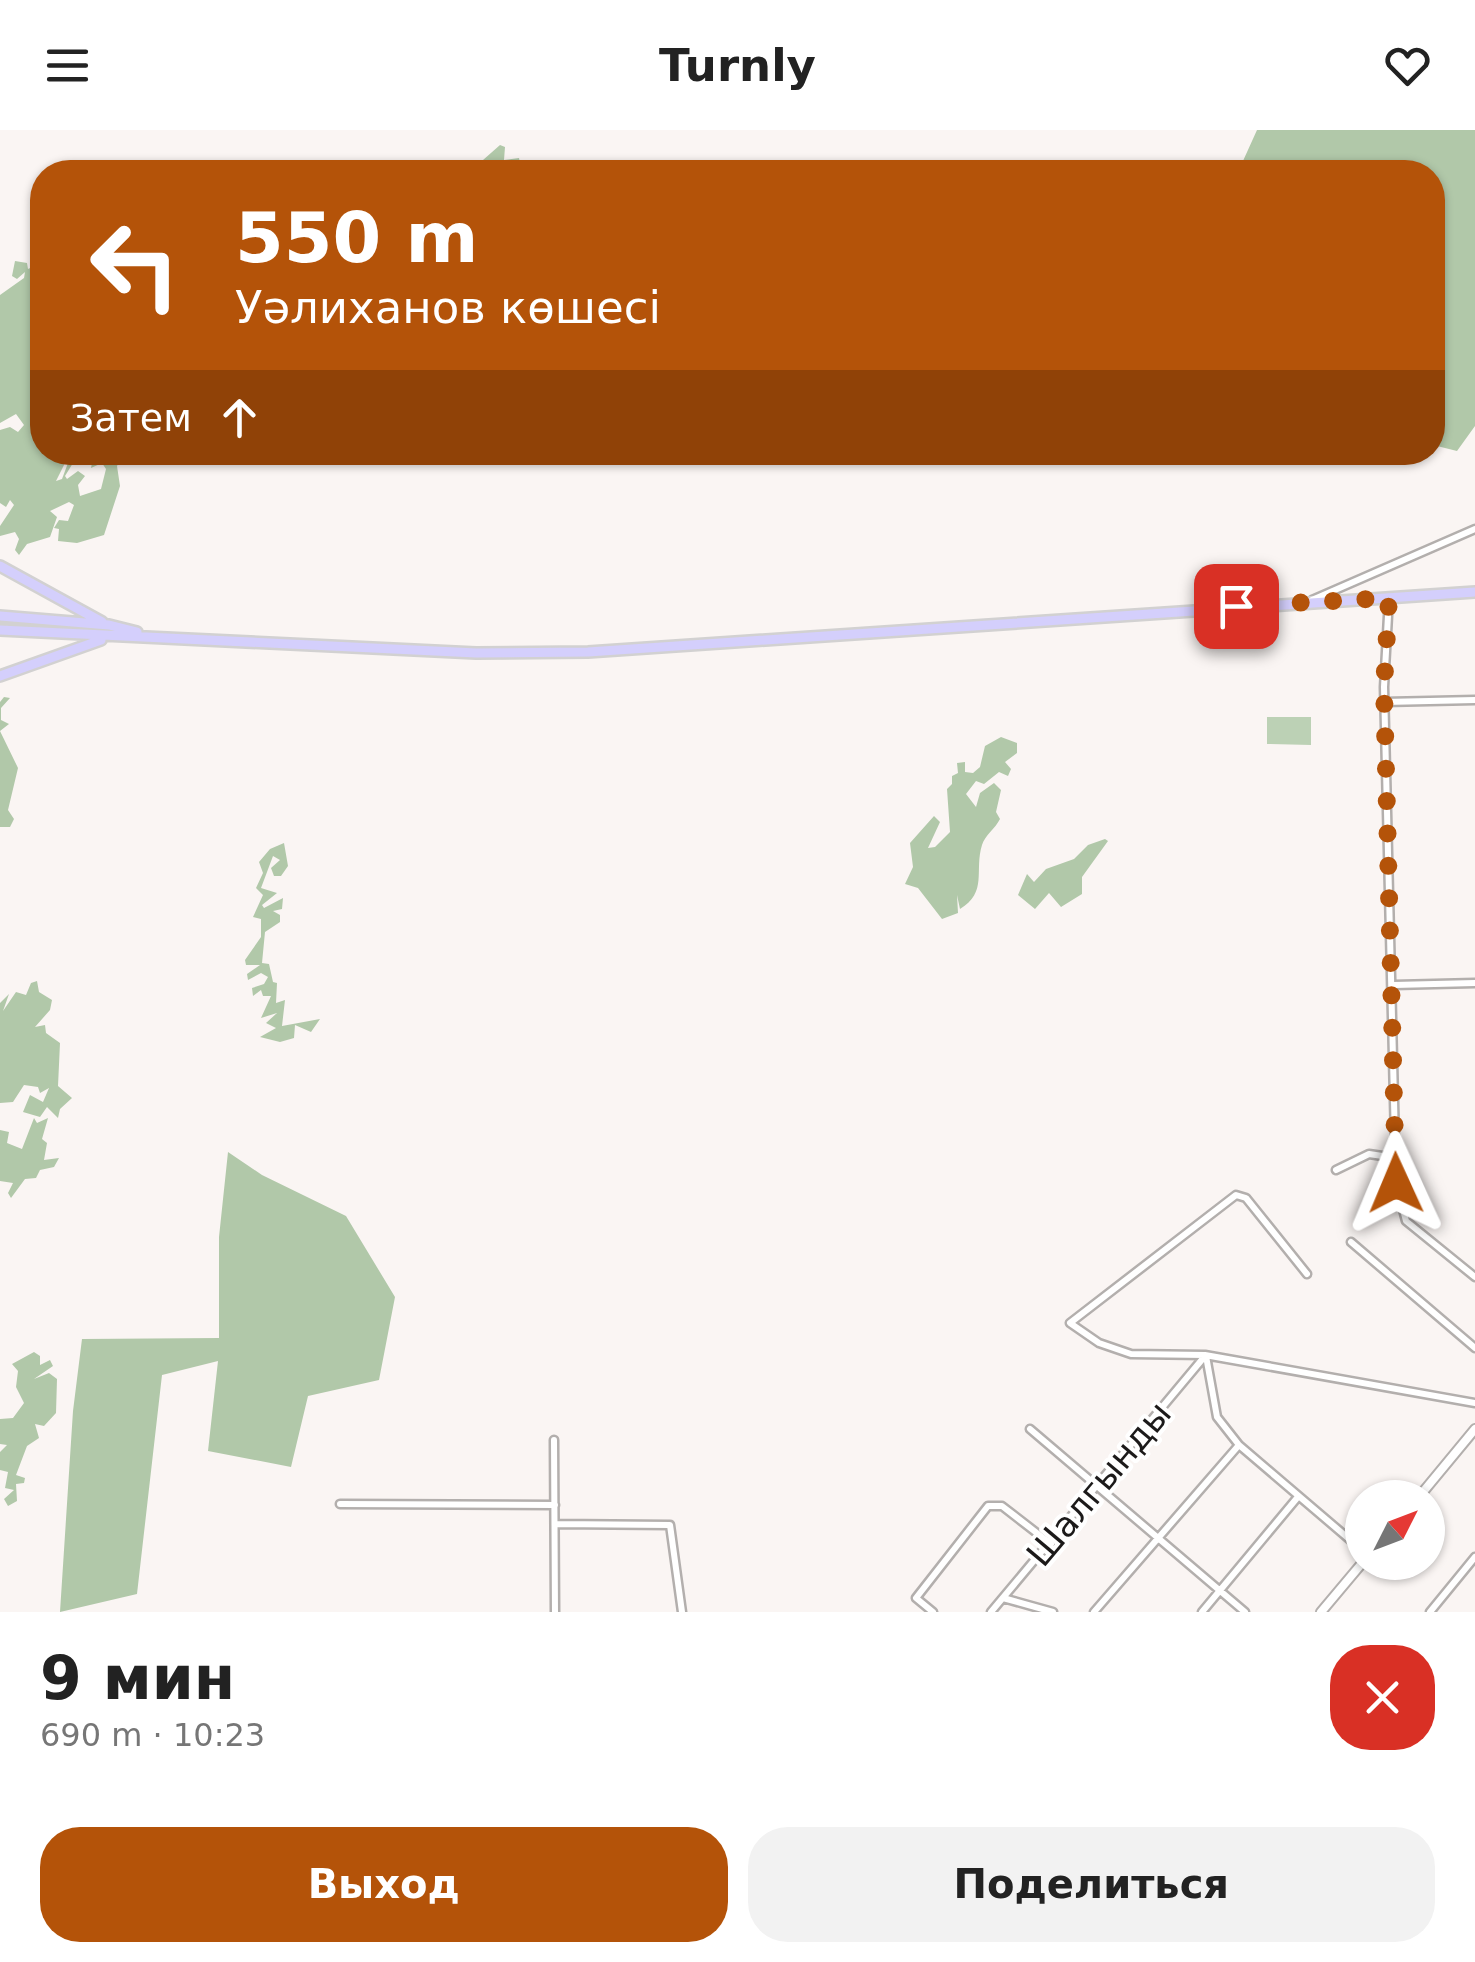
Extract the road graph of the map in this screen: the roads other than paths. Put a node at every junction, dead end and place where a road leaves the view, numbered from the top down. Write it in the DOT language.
graph roads {
  1 [pos="1475,529"];
  2 [pos="0,566"];
  3 [pos="1475,592"];
  4 [pos="1389,598"];
  5 [pos="1312,600"];
  6 [pos="0,616"];
  7 [pos="109,625"];
  8 [pos="0,630"];
  9 [pos="150,635"];
  10 [pos="108,638"];
  11 [pos="0,676"];
  12 [pos="1475,700"];
  13 [pos="1384,702"];
  14 [pos="1475,983"];
  15 [pos="1394,985"];
  16 [pos="1396,1158"];
  17 [pos="1336,1170"];
  18 [pos="1351,1242"];
  19 [pos="1308,1274"];
  20 [pos="1475,1277"];
  21 [pos="1475,1348"];
  22 [pos="1206,1354"];
  23 [pos="1475,1403"];
  24 [pos="1030,1429"];
  25 [pos="1475,1429"];
  26 [pos="554,1440"];
  27 [pos="1238,1446"];
  28 [pos="1433,1480"];
  29 [pos="1097,1487"];
  30 [pos="1297,1498"];
  31 [pos="340,1504"];
  32 [pos="554,1505"];
  33 [pos="555,1524"];
  34 [pos="1345,1536"];
  35 [pos="1159,1540"];
  36 [pos="1051,1544"];
  37 [pos="1475,1557"];
  38 [pos="1348,1580"];
  39 [pos="1220,1591"];
  40 [pos="1003,1598"];
  41 [pos="927,1610"];
  42 [pos="555,1612"];
  43 [pos="682,1612"];
  44 [pos="991,1612"];
  45 [pos="1052,1612"];
  46 [pos="1094,1612"];
  47 [pos="1202,1612"];
  48 [pos="1245,1612"];
  49 [pos="1322,1612"];
  50 [pos="1430,1612"];
  1 -- 5 [label="street"];
  2 -- 7 [label="main road"];
  3 -- 4 [label="main road"];
  4 -- 5 [label="main road"];
  4 -- 13 [label="street"];
  5 -- 9 [label="main road"];
  6 -- 7 [label="main road"];
  7 -- 9 [label="main road"];
  8 -- 10 [label="main road"];
  9 -- 10 [label="main road"];
  10 -- 11 [label="main road"];
  12 -- 13 [label="street"];
  13 -- 15 [label="street"];
  14 -- 15 [label="street"];
  15 -- 16 [label="street"];
  16 -- 17 [label="street"];
  16 -- 20 [label="street"];
  18 -- 21 [label="street"];
  19 -- 22 [label="street"];
  22 -- 23 [label="street"];
  22 -- 27 [label="street"];
  22 -- 29 [label="street, Шалгынды"];
  24 -- 29 [label="street"];
  25 -- 28 [label="street"];
  26 -- 32 [label="street"];
  27 -- 30 [label="street"];
  27 -- 35 [label="street"];
  29 -- 35 [label="street"];
  29 -- 36 [label="street, Шалгынды"];
  30 -- 34 [label="street"];
  30 -- 39 [label="street"];
  31 -- 32 [label="street"];
  32 -- 33 [label="street"];
  33 -- 42 [label="street"];
  33 -- 43 [label="street"];
  35 -- 39 [label="street"];
  35 -- 46 [label="street"];
  36 -- 40 [label="street, Шалгынды"];
  36 -- 41 [label="street"];
  37 -- 50 [label="street"];
  38 -- 49 [label="street"];
  39 -- 47 [label="street"];
  39 -- 48 [label="street"];
  40 -- 44 [label="street, Шалгынды"];
  40 -- 45 [label="street"];
}
